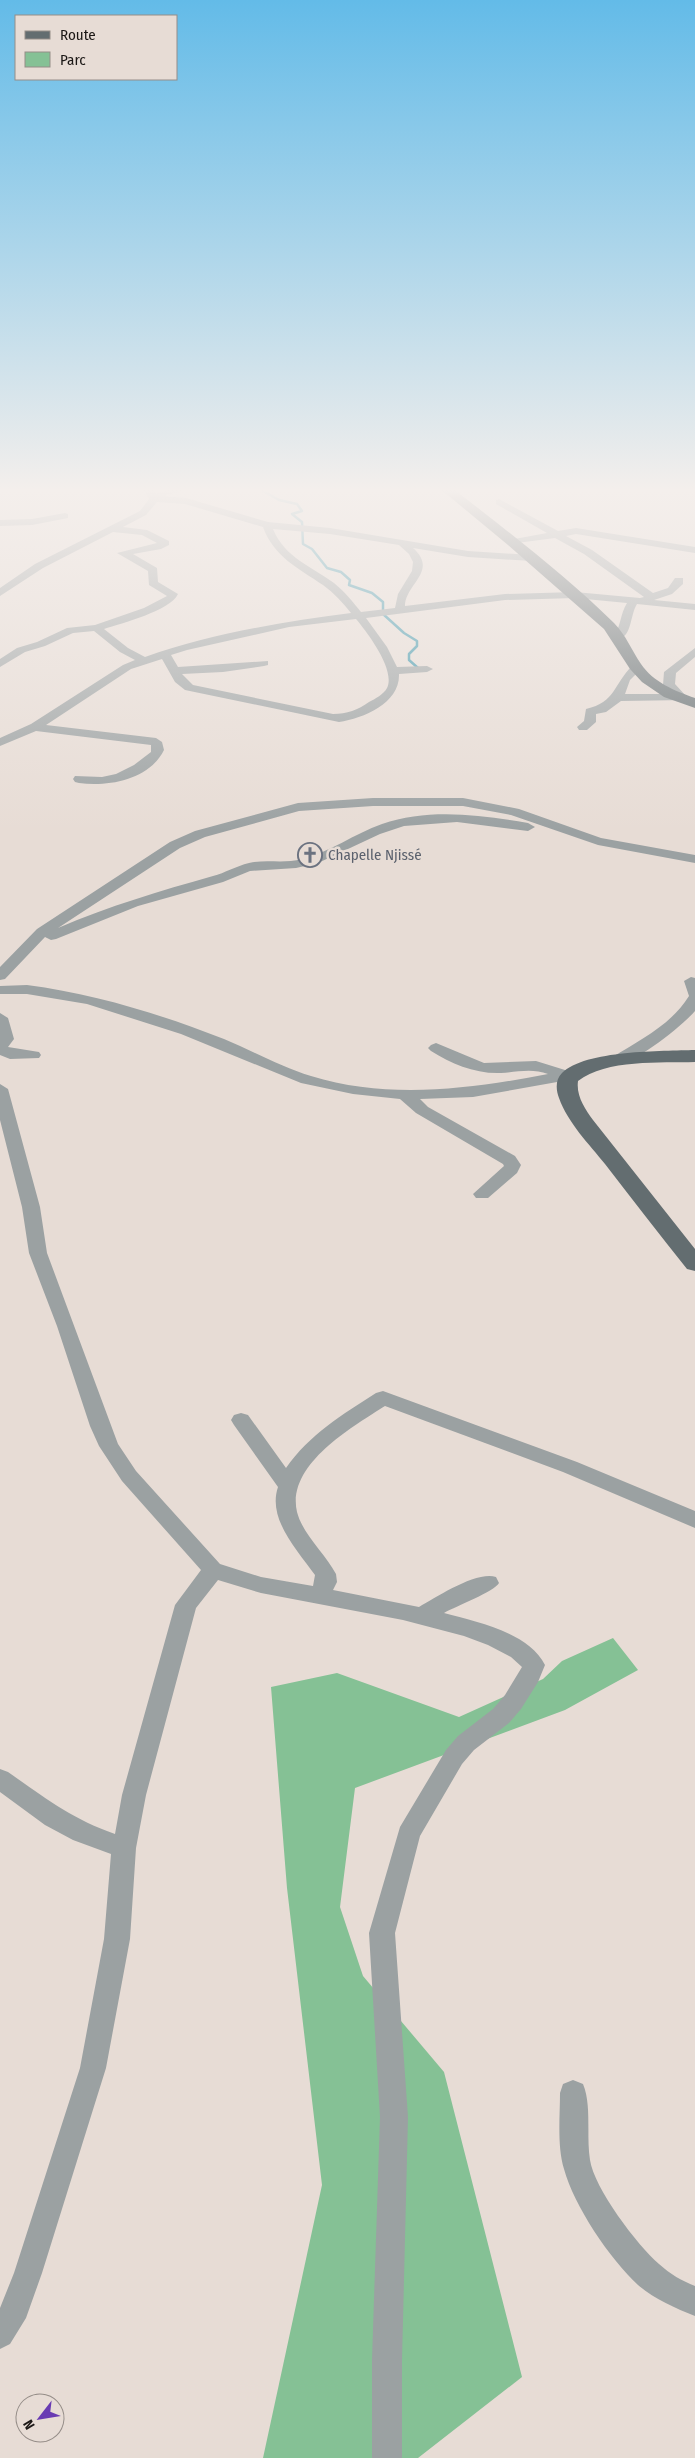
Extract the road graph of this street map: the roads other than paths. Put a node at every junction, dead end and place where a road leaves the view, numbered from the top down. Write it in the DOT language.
graph roads {
  1 [pos="164,602"];
  2 [pos="346,602"];
  3 [pos="400,602"];
  4 [pos="461,602"];
  5 [pos="582,602"];
  6 [pos="641,602"];
  7 [pos="654,602"];
  8 [pos="695,608"];
  9 [pos="400,609"];
  10 [pos="359,615"];
  11 [pos="96,628"];
  12 [pos="619,636"];
  13 [pos="695,651"];
  14 [pos="165,654"];
  15 [pos="144,661"];
  16 [pos="264,662"];
  17 [pos="0,664"];
  18 [pos="636,668"];
  19 [pos="427,670"];
  20 [pos="394,671"];
  21 [pos="175,672"];
  22 [pos="618,697"];
  23 [pos="689,701"];
  24 [pos="35,727"];
  25 [pos="583,728"];
  26 [pos="1,742"];
  27 [pos="79,779"];
  28 [pos="695,859"];
  29 [pos="695,864"];
  30 [pos="26,947"];
  31 [pos="0,976"];
  32 [pos="0,990"];
  33 [pos="695,998"];
  34 [pos="0,1018"];
  35 [pos="0,1048"];
  36 [pos="436,1048"];
  37 [pos="33,1055"];
  38 [pos="695,1056"];
  39 [pos="617,1061"];
  40 [pos="568,1075"];
  41 [pos="0,1089"];
  42 [pos="405,1095"];
  43 [pos="482,1194"];
  44 [pos="695,1264"];
  45 [pos="241,1420"];
  46 [pos="288,1486"];
  47 [pos="695,1520"];
  48 [pos="213,1570"];
  49 [pos="488,1583"];
  50 [pos="320,1596"];
  51 [pos="420,1617"];
  52 [pos="0,1779"];
  53 [pos="124,1848"];
  54 [pos="573,2093"];
  55 [pos="695,2300"];
  56 [pos="0,2334"];
  57 [pos="387,2458"];
  1 -- 11 [label="street"];
  2 -- 10 [label="street"];
  3 -- 9 [label="street"];
  4 -- 9 [label="street"];
  5 -- 12 [label="main road"];
  6 -- 12 [label="street"];
  7 -- 8 [label="street"];
  9 -- 10 [label="street"];
  10 -- 14 [label="street"];
  10 -- 20 [label="street"];
  11 -- 15 [label="street"];
  11 -- 17 [label="street"];
  12 -- 18 [label="main road"];
  13 -- 23 [label="street"];
  14 -- 15 [label="street"];
  14 -- 21 [label="street"];
  15 -- 24 [label="street"];
  16 -- 21 [label="street"];
  18 -- 22 [label="street"];
  18 -- 23 [label="main road"];
  19 -- 20 [label="street"];
  20 -- 21 [label="street"];
  22 -- 23 [label="street"];
  22 -- 25 [label="street"];
  24 -- 26 [label="street"];
  24 -- 27 [label="street"];
  28 -- 30 [label="street"];
  29 -- 30 [label="street"];
  30 -- 31 [label="street"];
  32 -- 42 [label="street"];
  33 -- 39 [label="street"];
  34 -- 35 [label="street"];
  35 -- 37 [label="street"];
  36 -- 40 [label="street"];
  38 -- 39 [label="main road"];
  39 -- 40 [label="main road"];
  40 -- 42 [label="street"];
  40 -- 44 [label="main road"];
  41 -- 48 [label="street"];
  42 -- 43 [label="street"];
  45 -- 46 [label="street"];
  46 -- 47 [label="street"];
  46 -- 50 [label="street"];
  48 -- 50 [label="street"];
  48 -- 53 [label="street"];
  49 -- 51 [label="street"];
  50 -- 51 [label="street"];
  51 -- 57 [label="street"];
  52 -- 53 [label="street"];
  53 -- 56 [label="street"];
  54 -- 55 [label="street"];
}
